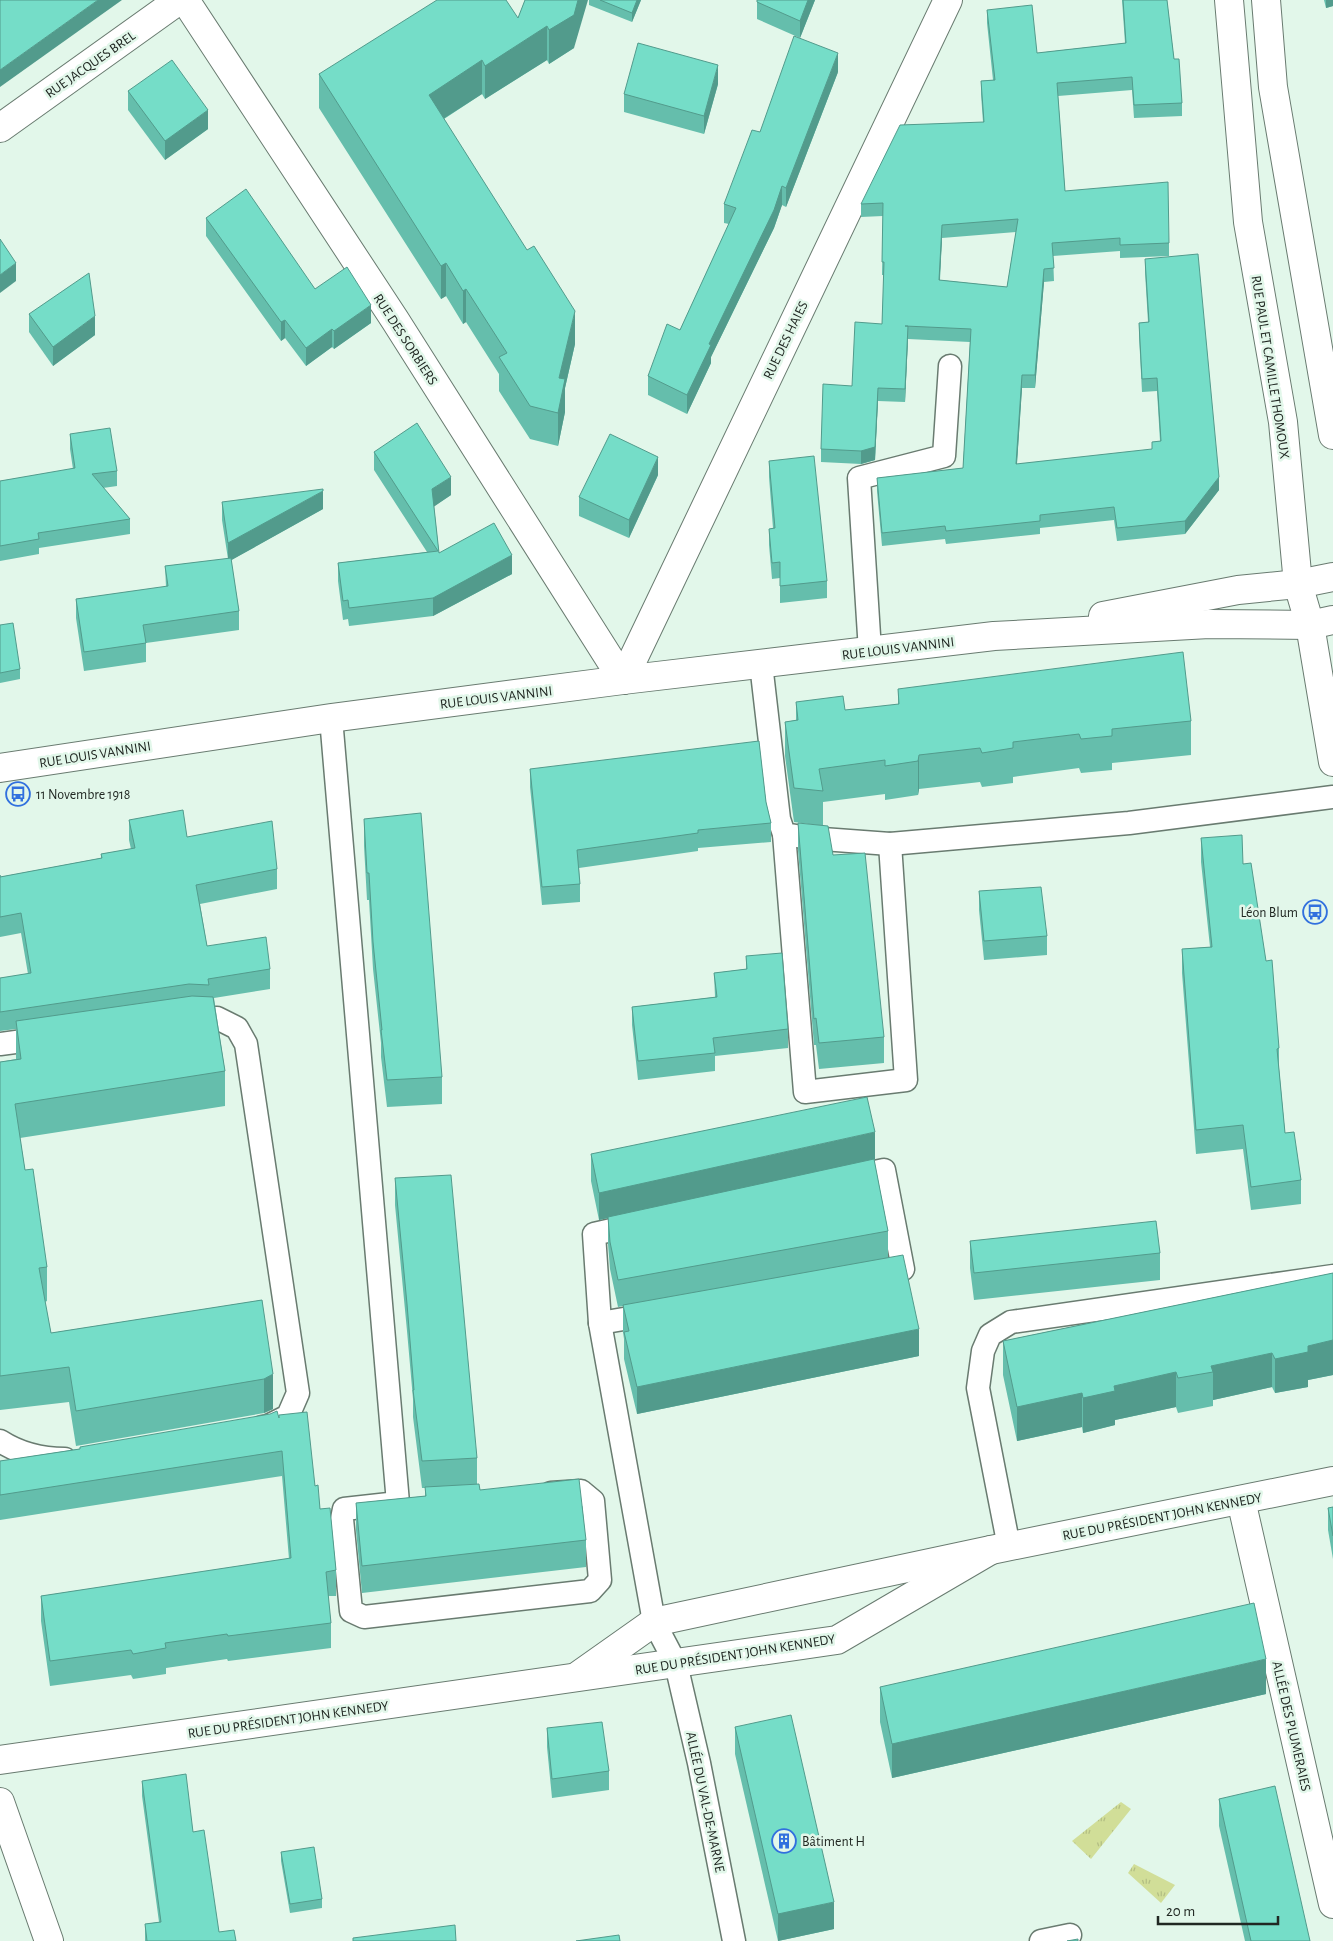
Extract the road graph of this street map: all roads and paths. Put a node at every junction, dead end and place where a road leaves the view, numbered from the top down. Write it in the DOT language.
graph roads {
  1 [pos="179,0"];
  2 [pos="185,0"];
  3 [pos="948,0"];
  4 [pos="1229,0"];
  5 [pos="1266,0"];
  6 [pos="0,128"];
  7 [pos="950,366"];
  8 [pos="1333,435"];
  9 [pos="1333,577"];
  10 [pos="1298,584"];
  11 [pos="1322,623"];
  12 [pos="994,636"];
  13 [pos="870,651"];
  14 [pos="761,664"];
  15 [pos="623,680"];
  16 [pos="331,718"];
  17 [pos="1333,762"];
  18 [pos="0,768"];
  19 [pos="1333,797"];
  20 [pos="784,834"];
  21 [pos="890,844"];
  22 [pos="162,1021"];
  23 [pos="67,1035"];
  24 [pos="0,1044"];
  25 [pos="826,1182"];
  26 [pos="662,1219"];
  27 [pos="864,1276"];
  28 [pos="1333,1276"];
  29 [pos="678,1309"];
  30 [pos="600,1324"];
  31 [pos="240,1431"];
  32 [pos="0,1441"];
  33 [pos="90,1457"];
  34 [pos="1333,1481"];
  35 [pos="533,1494"];
  36 [pos="1241,1500"];
  37 [pos="1000,1548"];
  38 [pos="654,1622"];
  39 [pos="676,1664"];
  40 [pos="576,1677"];
  41 [pos="0,1760"];
  42 [pos="0,1802"];
  43 [pos="1333,1904"];
  44 [pos="1070,1935"];
  45 [pos="49,1941"];
  46 [pos="734,1941"];
  47 [pos="1041,1941"];
  1 -- 6 [label="street, RUE JACQUES BREL"];
  2 -- 15 [label="street, RUE DES SORBIERS"];
  3 -- 15 [label="street, RUE DES HAIES"];
  4 -- 10 [label="street, RUE PAUL ET CAMILLE THOMOUX"];
  5 -- 8 [label="street"];
  7 -- 13 [label="lane"];
  9 -- 10 [label="street, RUE LOUIS VANNINI"];
  10 -- 11 [label="street, RUE PAUL ET CAMILLE THOMOUX"];
  10 -- 12 [label="street, RUE LOUIS VANNINI"];
  11 -- 12 [label="street, RUE LOUIS VANNINI"];
  11 -- 17 [label="street, RUE PAUL ET CAMILLE THOMOUX"];
  12 -- 13 [label="street, RUE LOUIS VANNINI"];
  13 -- 14 [label="street, RUE LOUIS VANNINI"];
  14 -- 15 [label="street, RUE LOUIS VANNINI"];
  14 -- 20 [label="lane"];
  15 -- 16 [label="street, RUE LOUIS VANNINI"];
  16 -- 18 [label="street, RUE LOUIS VANNINI"];
  16 -- 35 [label="lane"];
  19 -- 21 [label="lane"];
  20 -- 21 [label="lane"];
  20 -- 21 [label="lane"];
  22 -- 31 [label="lane"];
  23 -- 24 [label="lane"];
  25 -- 27 [label="lane"];
  26 -- 30 [label="lane, ALLÉE DU VAL-DE-MARNE"];
  28 -- 37 [label="lane"];
  29 -- 30 [label="lane"];
  30 -- 38 [label="lane, ALLÉE DU VAL-DE-MARNE"];
  32 -- 33 [label="lane"];
  34 -- 36 [label="street, RUE DU PRÉSIDENT JOHN KENNEDY"];
  36 -- 37 [label="street, RUE DU PRÉSIDENT JOHN KENNEDY"];
  36 -- 43 [label="street, ALLÉE DES PLUMERAIES"];
  37 -- 38 [label="street, RUE DU PRÉSIDENT JOHN KENNEDY"];
  37 -- 39 [label="street, RUE DU PRÉSIDENT JOHN KENNEDY"];
  38 -- 39 [label="lane, ALLÉE DU VAL-DE-MARNE"];
  38 -- 40 [label="street, RUE DU PRÉSIDENT JOHN KENNEDY"];
  39 -- 40 [label="street, RUE DU PRÉSIDENT JOHN KENNEDY"];
  39 -- 46 [label="lane, ALLÉE DU VAL-DE-MARNE"];
  40 -- 41 [label="street, RUE DU PRÉSIDENT JOHN KENNEDY"];
  42 -- 45 [label="street"];
  44 -- 47 [label="lane"];
}
